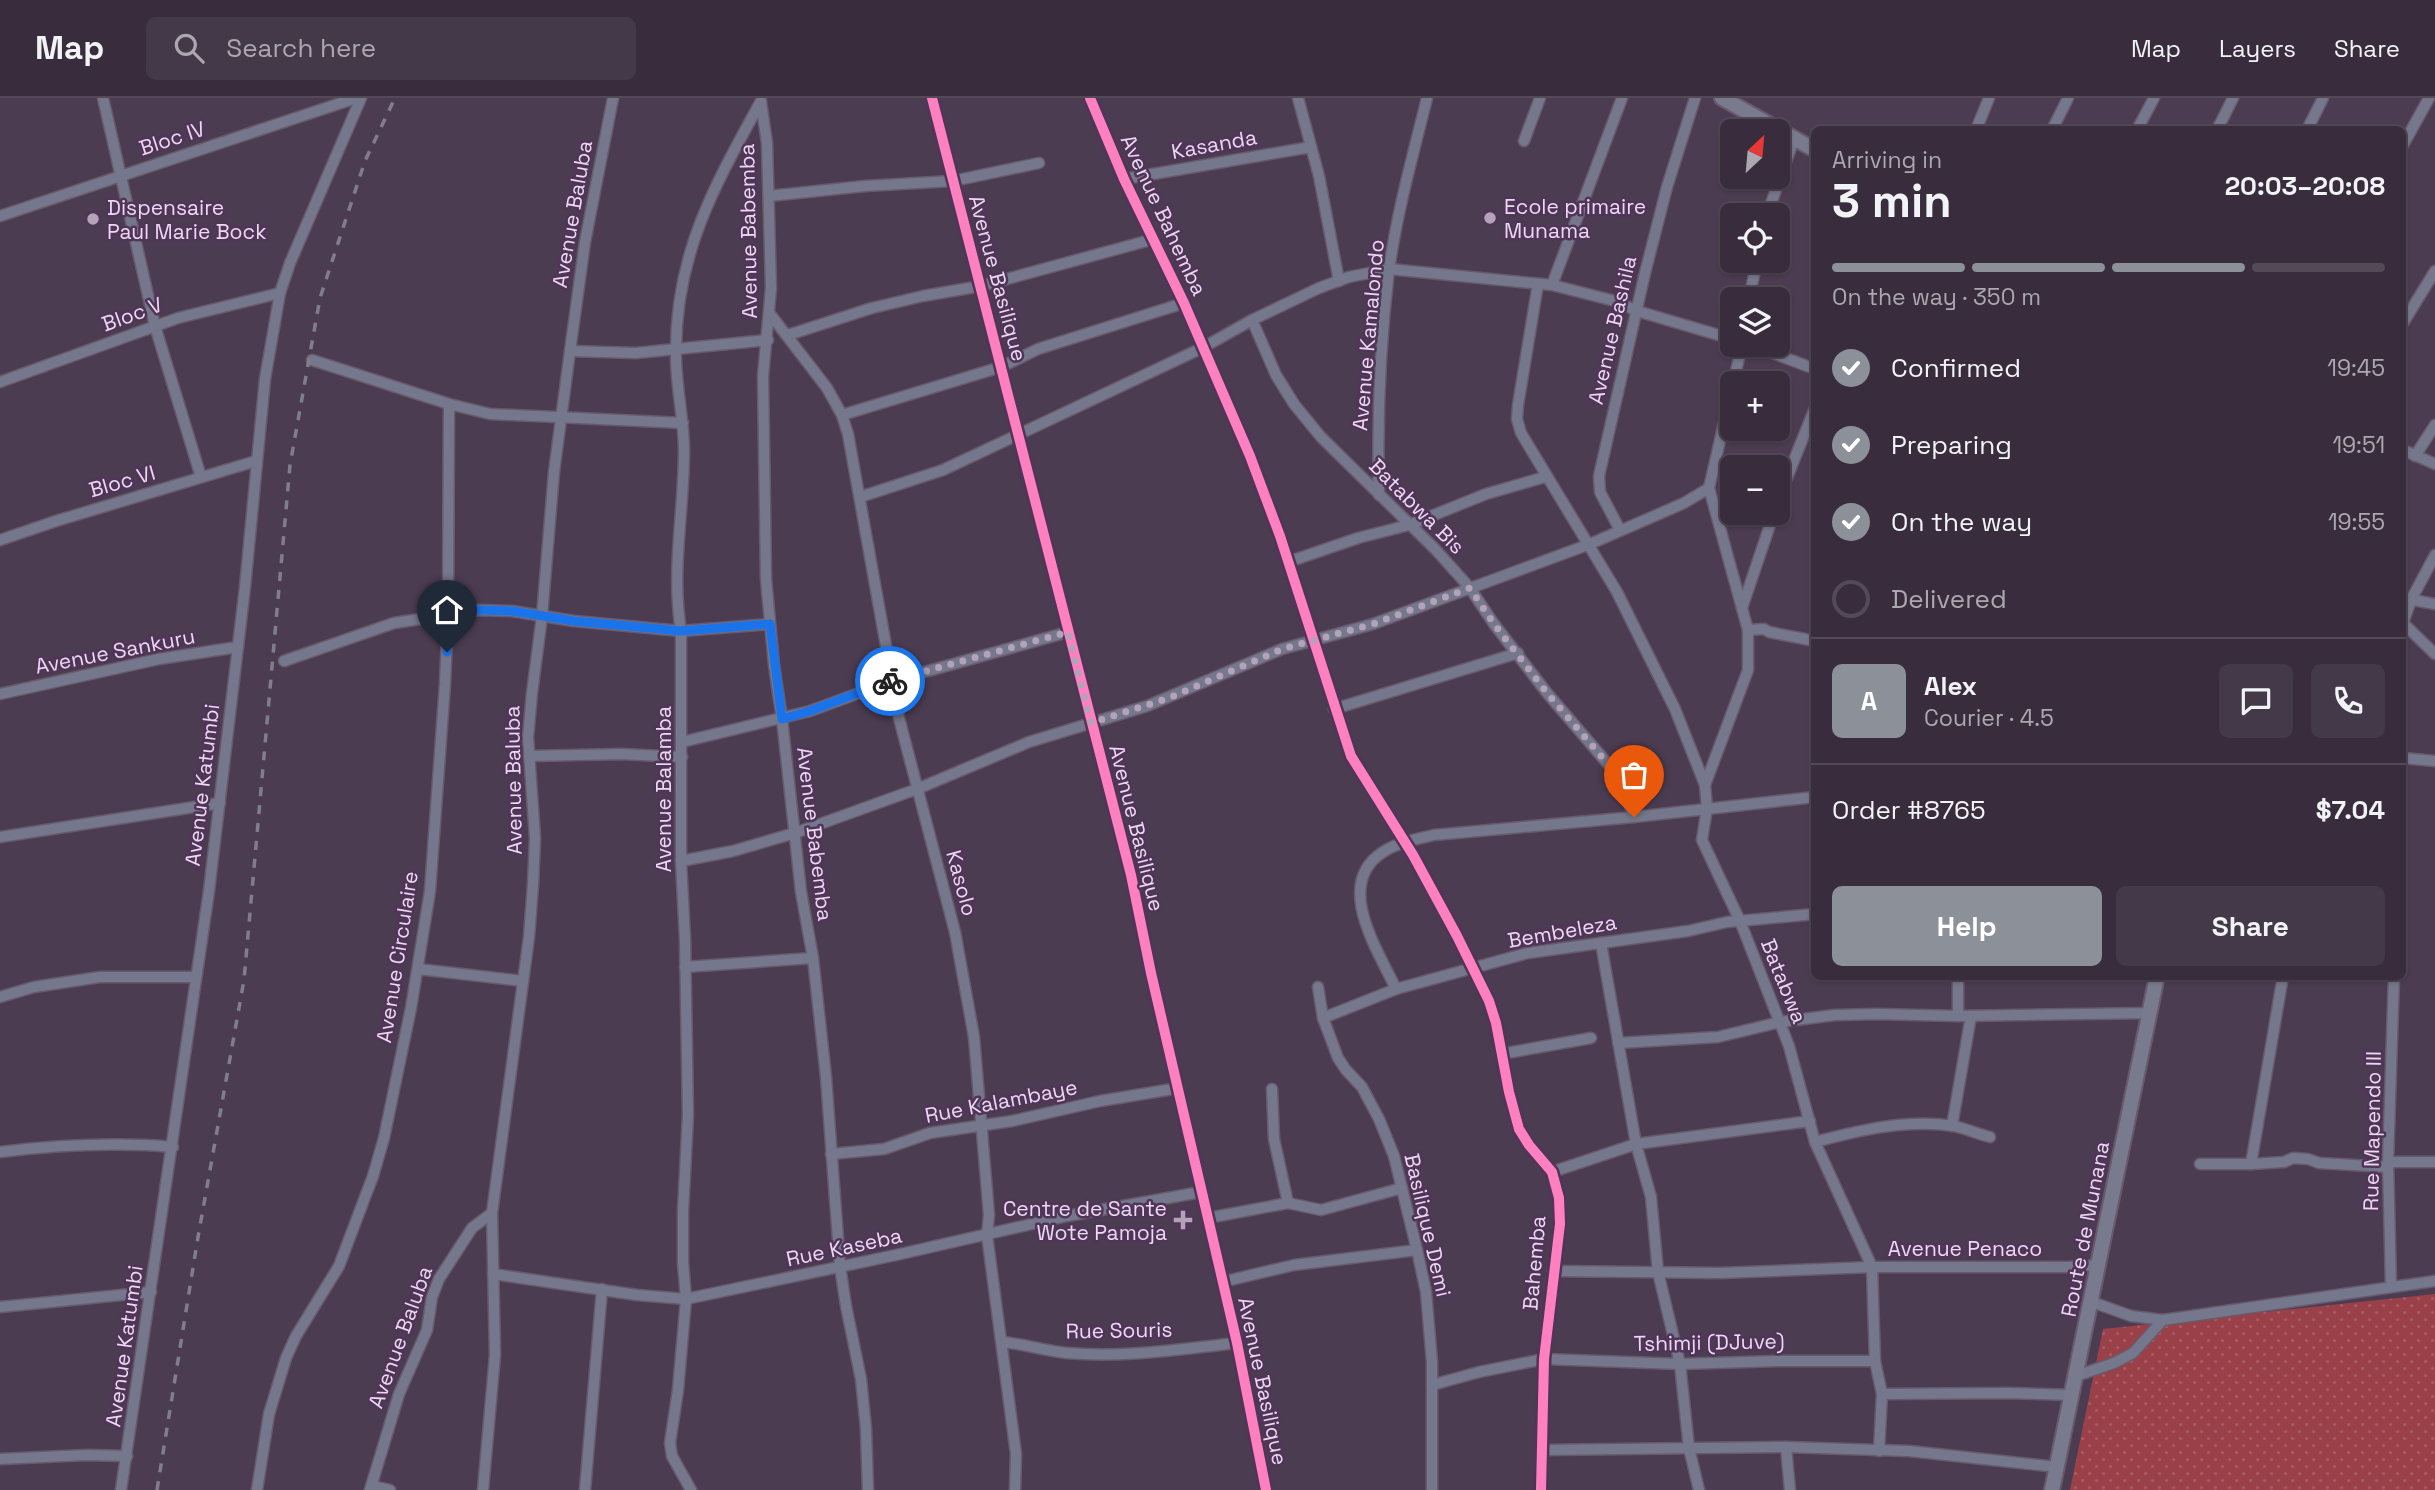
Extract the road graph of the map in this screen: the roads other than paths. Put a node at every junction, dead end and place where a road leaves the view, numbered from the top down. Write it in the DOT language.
graph roads {
  1 [pos="103,98"];
  2 [pos="358,98"];
  3 [pos="613,98"];
  4 [pos="932,98"];
  5 [pos="1090,98"];
  6 [pos="1298,98"];
  7 [pos="1427,98"];
  8 [pos="1540,98"];
  9 [pos="1622,98"];
  10 [pos="1695,98"];
  11 [pos="1722,98"];
  12 [pos="1989,98"];
  13 [pos="2068,98"];
  14 [pos="2154,98"];
  15 [pos="2233,98"];
  16 [pos="2323,98"];
  17 [pos="2429,98"];
  18 [pos="761,99"];
  19 [pos="1978,126"];
  20 [pos="2054,126"];
  21 [pos="2139,126"];
  22 [pos="2219,126"];
  23 [pos="2309,126"];
  24 [pos="1794,139"];
  25 [pos="2406,140"];
  26 [pos="1524,141"];
  27 [pos="1311,147"];
  28 [pos="1811,148"];
  29 [pos="1039,163"];
  30 [pos="120,176"];
  31 [pos="1124,179"];
  32 [pos="953,181"];
  33 [pos="769,196"];
  34 [pos="1771,203"];
  35 [pos="0,216"];
  36 [pos="1154,239"];
  37 [pos="1389,269"];
  38 [pos="2435,271"];
  39 [pos="1339,281"];
  40 [pos="1538,284"];
  41 [pos="1552,285"];
  42 [pos="981,286"];
  43 [pos="280,293"];
  44 [pos="1184,303"];
  45 [pos="1637,312"];
  46 [pos="770,314"];
  47 [pos="2406,318"];
  48 [pos="1252,320"];
  49 [pos="155,326"];
  50 [pos="788,335"];
  51 [pos="1720,336"];
  52 [pos="768,340"];
  53 [pos="1202,348"];
  54 [pos="676,349"];
  55 [pos="570,351"];
  56 [pos="1739,357"];
  57 [pos="1783,357"];
  58 [pos="312,360"];
  59 [pos="1001,367"];
  60 [pos="1811,368"];
  61 [pos="0,382"];
  62 [pos="449,404"];
  63 [pos="842,415"];
  64 [pos="561,418"];
  65 [pos="1811,418"];
  66 [pos="683,423"];
  67 [pos="2435,425"];
  68 [pos="1018,435"];
  69 [pos="2406,452"];
  70 [pos="2415,456"];
  71 [pos="256,461"];
  72 [pos="2435,464"];
  73 [pos="1790,470"];
  74 [pos="201,477"];
  75 [pos="1545,477"];
  76 [pos="1709,488"];
  77 [pos="1379,495"];
  78 [pos="860,497"];
  79 [pos="1409,525"];
  80 [pos="1770,525"];
  81 [pos="1620,530"];
  82 [pos="0,540"];
  83 [pos="1590,544"];
  84 [pos="2435,555"];
  85 [pos="1288,562"];
  86 [pos="1470,588"];
  87 [pos="2407,599"];
  88 [pos="2435,604"];
  89 [pos="1742,608"];
  90 [pos="448,614"];
  91 [pos="542,616"];
  92 [pos="770,624"];
  93 [pos="2406,626"];
  94 [pos="1748,630"];
  95 [pos="681,631"];
  96 [pos="1068,632"];
  97 [pos="1314,639"];
  98 [pos="1811,640"];
  99 [pos="238,646"];
  100 [pos="1518,653"];
  101 [pos="2435,654"];
  102 [pos="284,661"];
  103 [pos="892,681"];
  104 [pos="0,694"];
  105 [pos="1334,709"];
  106 [pos="782,719"];
  107 [pos="1091,723"];
  108 [pos="682,742"];
  109 [pos="529,756"];
  110 [pos="682,757"];
  111 [pos="2406,758"];
  112 [pos="2435,761"];
  113 [pos="1704,785"];
  114 [pos="916,789"];
  115 [pos="1811,797"];
  116 [pos="220,803"];
  117 [pos="1707,808"];
  118 [pos="1634,817"];
  119 [pos="795,833"];
  120 [pos="0,837"];
  121 [pos="1404,842"];
  122 [pos="681,861"];
  123 [pos="1811,914"];
  124 [pos="1740,921"];
  125 [pos="1601,943"];
  126 [pos="813,958"];
  127 [pos="685,967"];
  128 [pos="1472,969"];
  129 [pos="418,970"];
  130 [pos="196,977"];
  131 [pos="1958,980"];
  132 [pos="2156,980"];
  133 [pos="2282,980"];
  134 [pos="2394,980"];
  135 [pos="523,981"];
  136 [pos="1318,987"];
  137 [pos="1396,989"];
  138 [pos="0,998"];
  139 [pos="2151,1013"];
  140 [pos="1958,1016"];
  141 [pos="1970,1016"];
  142 [pos="1323,1018"];
  143 [pos="1780,1023"];
  144 [pos="1591,1038"];
  145 [pos="1618,1043"];
  146 [pos="1501,1054"];
  147 [pos="1179,1088"];
  148 [pos="1272,1089"];
  149 [pos="1810,1121"];
  150 [pos="983,1125"];
  151 [pos="1952,1126"];
  152 [pos="1990,1137"];
  153 [pos="1815,1142"];
  154 [pos="1636,1144"];
  155 [pos="173,1147"];
  156 [pos="0,1152"];
  157 [pos="831,1154"];
  158 [pos="2435,1162"];
  159 [pos="2200,1164"];
  160 [pos="2251,1164"];
  161 [pos="2388,1165"];
  162 [pos="1552,1172"];
  163 [pos="1402,1188"];
  164 [pos="1201,1192"];
  165 [pos="1288,1203"];
  166 [pos="492,1213"];
  167 [pos="1208,1218"];
  168 [pos="987,1235"];
  169 [pos="1417,1250"];
  170 [pos="2099,1265"];
  171 [pos="840,1266"];
  172 [pos="1872,1267"];
  173 [pos="1553,1271"];
  174 [pos="1658,1272"];
  175 [pos="493,1274"];
  176 [pos="2435,1281"];
  177 [pos="1222,1282"];
  178 [pos="2391,1286"];
  179 [pos="602,1289"];
  180 [pos="151,1292"];
  181 [pos="686,1299"];
  182 [pos="2092,1302"];
  183 [pos="0,1307"];
  184 [pos="2163,1320"];
  185 [pos="1002,1342"];
  186 [pos="1237,1343"];
  187 [pos="1544,1359"];
  188 [pos="1875,1361"];
  189 [pos="1680,1364"];
  190 [pos="2076,1376"];
  191 [pos="1432,1385"];
  192 [pos="1882,1394"];
  193 [pos="2073,1395"];
  194 [pos="1786,1447"];
  195 [pos="1689,1448"];
  196 [pos="1542,1450"];
  197 [pos="1879,1451"];
  198 [pos="127,1456"];
  199 [pos="0,1459"];
  200 [pos="2057,1467"];
  201 [pos="371,1488"];
  202 [pos="121,1490"];
  203 [pos="257,1490"];
  204 [pos="390,1490"];
  205 [pos="483,1490"];
  206 [pos="585,1490"];
  207 [pos="691,1490"];
  208 [pos="868,1490"];
  209 [pos="1014,1490"];
  210 [pos="1266,1490"];
  211 [pos="1432,1490"];
  212 [pos="1541,1490"];
  213 [pos="1699,1490"];
  214 [pos="1790,1490"];
  215 [pos="2052,1490"];
  1 -- 30 [label="street"];
  2 -- 30 [label="street, Bloc IV"];
  2 -- 43 [label="street, Avenue Katumbi"];
  3 -- 55 [label="street, Avenue Baluba"];
  4 -- 32 [label="street, Avenue Basilique"];
  5 -- 31 [label="street, Avenue Bahemba"];
  6 -- 27 [label="street"];
  7 -- 37 [label="street, Avenue Kamalondo"];
  8 -- 26 [label="street"];
  9 -- 41 [label="street"];
  10 -- 45 [label="street, Avenue Bashila"];
  11 -- 24 [label="main road"];
  12 -- 19 [label="street"];
  13 -- 20 [label="street"];
  14 -- 21 [label="street"];
  15 -- 22 [label="street"];
  16 -- 23 [label="street"];
  17 -- 25 [label="street"];
  18 -- 33 [label="street, Avenue Babemba"];
  18 -- 54 [label="street, Avenue Balamba"];
  24 -- 28 [label="main road"];
  24 -- 34 [label="street"];
  27 -- 31 [label="street, Kasanda"];
  27 -- 39 [label="street"];
  29 -- 32 [label="street"];
  30 -- 35 [label="street, Bloc IV"];
  30 -- 49 [label="street"];
  31 -- 36 [label="street, Avenue Bahemba"];
  32 -- 33 [label="street"];
  32 -- 42 [label="street, Avenue Basilique"];
  33 -- 46 [label="street, Avenue Babemba"];
  36 -- 42 [label="street"];
  36 -- 44 [label="street, Avenue Bahemba"];
  37 -- 39 [label="street"];
  37 -- 40 [label="street"];
  37 -- 77 [label="street, Avenue Kamalondo"];
  38 -- 47 [label="street"];
  39 -- 48 [label="street"];
  40 -- 41 [label="street"];
  40 -- 75 [label="street, Batabwa"];
  41 -- 45 [label="street"];
  42 -- 50 [label="street"];
  42 -- 59 [label="street, Avenue Basilique"];
  43 -- 49 [label="street, Bloc V"];
  43 -- 71 [label="street, Avenue Katumbi"];
  44 -- 53 [label="street, Avenue Bahemba"];
  44 -- 59 [label="street"];
  45 -- 51 [label="street"];
  45 -- 81 [label="street, Avenue Bashila"];
  46 -- 50 [label="street, Kasolo"];
  46 -- 52 [label="street, Avenue Babemba"];
  48 -- 53 [label="street"];
  48 -- 77 [label="street, Batabwa Bis"];
  49 -- 61 [label="street, Bloc V"];
  49 -- 74 [label="street"];
  50 -- 63 [label="street, Kasolo"];
  52 -- 54 [label="street"];
  52 -- 92 [label="street, Avenue Babemba"];
  53 -- 68 [label="street"];
  53 -- 85 [label="street, Avenue Bahemba"];
  54 -- 55 [label="street"];
  54 -- 66 [label="street, Avenue Balamba"];
  55 -- 64 [label="street, Avenue Baluba"];
  56 -- 76 [label="street"];
  57 -- 60 [label="street"];
  58 -- 62 [label="street"];
  59 -- 63 [label="street"];
  59 -- 68 [label="street, Avenue Basilique"];
  62 -- 64 [label="street"];
  62 -- 90 [label="street, Avenue Circulaire"];
  63 -- 78 [label="street, Kasolo"];
  64 -- 66 [label="street"];
  64 -- 91 [label="street, Avenue Baluba"];
  65 -- 73 [label="street"];
  66 -- 95 [label="street, Avenue Balamba"];
  67 -- 70 [label="street"];
  68 -- 78 [label="street"];
  68 -- 96 [label="street, Avenue Basilique"];
  69 -- 70 [label="street"];
  70 -- 72 [label="street"];
  71 -- 74 [label="street, Bloc VI"];
  71 -- 99 [label="street, Avenue Katumbi"];
  74 -- 82 [label="street, Bloc VI"];
  75 -- 79 [label="street"];
  75 -- 83 [label="street, Batabwa"];
  76 -- 81 [label="street"];
  76 -- 89 [label="street"];
  77 -- 79 [label="street, Batabwa Bis"];
  78 -- 103 [label="street, Kasolo"];
  79 -- 85 [label="street"];
  79 -- 86 [label="street, Batabwa Bis"];
  80 -- 89 [label="street"];
  81 -- 83 [label="street"];
  83 -- 86 [label="street"];
  83 -- 113 [label="street, Batabwa"];
  84 -- 87 [label="street"];
  85 -- 97 [label="street, Avenue Bahemba"];
  86 -- 97 [label="street"];
  86 -- 100 [label="street, Batabwa Bis"];
  87 -- 88 [label="street"];
  89 -- 94 [label="street"];
  90 -- 91 [label="street"];
  90 -- 102 [label="street"];
  90 -- 129 [label="street, Avenue Circulaire"];
  91 -- 95 [label="street"];
  91 -- 109 [label="street, Avenue Baluba"];
  92 -- 95 [label="street"];
  92 -- 106 [label="street, Avenue Babemba"];
  93 -- 101 [label="street"];
  94 -- 98 [label="street"];
  94 -- 113 [label="street"];
  95 -- 108 [label="street, Avenue Balamba"];
  96 -- 103 [label="street"];
  96 -- 107 [label="street, Avenue Basilique"];
  97 -- 105 [label="street, Avenue Bahemba"];
  97 -- 107 [label="street"];
  99 -- 104 [label="street, Avenue Sankuru"];
  99 -- 116 [label="street, Avenue Katumbi"];
  100 -- 105 [label="street"];
  100 -- 118 [label="street, Batabwa Bis"];
  103 -- 106 [label="street"];
  103 -- 114 [label="street, Kasolo"];
  105 -- 121 [label="street, Avenue Bahemba"];
  106 -- 108 [label="street"];
  106 -- 119 [label="street, Avenue Babemba"];
  107 -- 114 [label="street"];
  107 -- 147 [label="street, Avenue Basilique"];
  108 -- 110 [label="street, Avenue Balamba"];
  109 -- 110 [label="street"];
  109 -- 135 [label="street, Avenue Baluba"];
  110 -- 122 [label="street, Avenue Balamba"];
  111 -- 112 [label="street"];
  113 -- 117 [label="street, Batabwa"];
  114 -- 119 [label="street"];
  114 -- 150 [label="street, Kasolo"];
  115 -- 117 [label="street"];
  116 -- 120 [label="street"];
  116 -- 130 [label="street, Avenue Katumbi"];
  117 -- 118 [label="street"];
  117 -- 124 [label="street, Batabwa"];
  118 -- 121 [label="street"];
  119 -- 122 [label="street"];
  119 -- 126 [label="street, Avenue Babemba"];
  121 -- 128 [label="street, Avenue Bahemba"];
  121 -- 137 [label="street"];
  122 -- 127 [label="street, Avenue Balamba"];
  123 -- 124 [label="street, Bembeleza"];
  124 -- 125 [label="street, Bembeleza"];
  124 -- 143 [label="street, Batabwa"];
  125 -- 128 [label="street, Bembeleza"];
  125 -- 145 [label="street"];
  126 -- 127 [label="street"];
  126 -- 157 [label="street, Avenue Babemba"];
  127 -- 181 [label="street, Avenue Balamba"];
  128 -- 137 [label="street, Bembeleza"];
  128 -- 146 [label="street, Avenue Bahemba"];
  129 -- 135 [label="street"];
  129 -- 203 [label="street, Avenue Circulaire"];
  130 -- 138 [label="street"];
  130 -- 155 [label="street, Avenue Katumbi"];
  131 -- 140 [label="street"];
  132 -- 139 [label="main road, Route de Munana"];
  133 -- 160 [label="street"];
  134 -- 161 [label="street, Rue Mapendo III"];
  135 -- 166 [label="street, Avenue Baluba"];
  136 -- 142 [label="street, Basilique Demi"];
  137 -- 142 [label="street, Bembeleza"];
  139 -- 141 [label="street"];
  139 -- 170 [label="main road, Route de Munana"];
  140 -- 141 [label="street"];
  140 -- 143 [label="street"];
  141 -- 151 [label="street"];
  142 -- 163 [label="street, Basilique Demi"];
  143 -- 145 [label="street"];
  143 -- 149 [label="street, Batabwa"];
  144 -- 146 [label="street"];
  145 -- 154 [label="street"];
  146 -- 162 [label="street, Avenue Bahemba"];
  147 -- 150 [label="street, Rue Kalambaye"];
  147 -- 164 [label="street, Avenue Basilique"];
  148 -- 165 [label="street"];
  149 -- 153 [label="street, Batabwa"];
  149 -- 154 [label="street"];
  150 -- 157 [label="street, Rue Kalambaye"];
  150 -- 168 [label="street, Kasolo"];
  151 -- 152 [label="street"];
  151 -- 153 [label="street"];
  153 -- 172 [label="street, Batabwa"];
  154 -- 162 [label="street"];
  154 -- 174 [label="street"];
  155 -- 156 [label="street"];
  155 -- 180 [label="street, Avenue Katumbi"];
  157 -- 171 [label="street, Avenue Babemba"];
  158 -- 161 [label="street"];
  159 -- 160 [label="street"];
  160 -- 161 [label="street"];
  161 -- 178 [label="street, Rue Mapendo III"];
  162 -- 173 [label="street, Bahemba"];
  163 -- 165 [label="street"];
  163 -- 169 [label="street, Basilique Demi"];
  164 -- 167 [label="street, Avenue Basilique"];
  164 -- 168 [label="street, Rue Kaseba"];
  165 -- 167 [label="street"];
  166 -- 175 [label="street, Avenue Baluba"];
  166 -- 201 [label="street, Avenue Baluba"];
  167 -- 177 [label="street, Avenue Basilique"];
  168 -- 171 [label="street, Rue Kaseba"];
  168 -- 185 [label="street, Kasolo"];
  169 -- 177 [label="street"];
  169 -- 191 [label="street, Basilique Demi"];
  170 -- 172 [label="street, Avenue Penaco"];
  170 -- 182 [label="main road, Route de Munana"];
  171 -- 181 [label="street, Rue Kaseba"];
  171 -- 208 [label="street, Avenue Babemba"];
  172 -- 174 [label="street, Avenue Penaco"];
  172 -- 188 [label="street, Batabwa"];
  173 -- 174 [label="street, Avenue Penaco"];
  173 -- 187 [label="street, Bahemba"];
  174 -- 189 [label="street"];
  175 -- 179 [label="street, Rue Kaseba"];
  175 -- 205 [label="street, Avenue Baluba"];
  176 -- 178 [label="street"];
  177 -- 186 [label="street, Avenue Basilique"];
  178 -- 184 [label="street"];
  179 -- 181 [label="street, Rue Kaseba"];
  179 -- 206 [label="street"];
  180 -- 183 [label="street"];
  180 -- 198 [label="street, Avenue Katumbi"];
  181 -- 207 [label="street, Avenue Balamba"];
  182 -- 184 [label="street"];
  182 -- 190 [label="main road, Route de Munana"];
  184 -- 190 [label="street"];
  185 -- 186 [label="street, Rue Souris"];
  185 -- 209 [label="street, Kasolo"];
  186 -- 210 [label="street, Avenue Basilique"];
  187 -- 189 [label="street, Tshimji (DJuve)"];
  187 -- 191 [label="street, Tshimji (DJuve)"];
  187 -- 196 [label="street, Bahemba"];
  188 -- 189 [label="street, Tshimji (DJuve)"];
  188 -- 192 [label="street, Batabwa"];
  189 -- 195 [label="street"];
  190 -- 193 [label="main road, Route de Munana"];
  191 -- 211 [label="street, Basilique Demi"];
  192 -- 193 [label="street"];
  192 -- 197 [label="street, Batabwa"];
  193 -- 200 [label="main road, Route de Munana"];
  194 -- 195 [label="street"];
  194 -- 197 [label="street"];
  194 -- 214 [label="street"];
  195 -- 196 [label="street"];
  195 -- 213 [label="street"];
  196 -- 212 [label="street, Bahemba"];
  197 -- 200 [label="street"];
  198 -- 199 [label="street"];
  198 -- 202 [label="street, Avenue Katumbi"];
  200 -- 215 [label="main road, Route de Munana"];
  201 -- 204 [label="street"];
}
